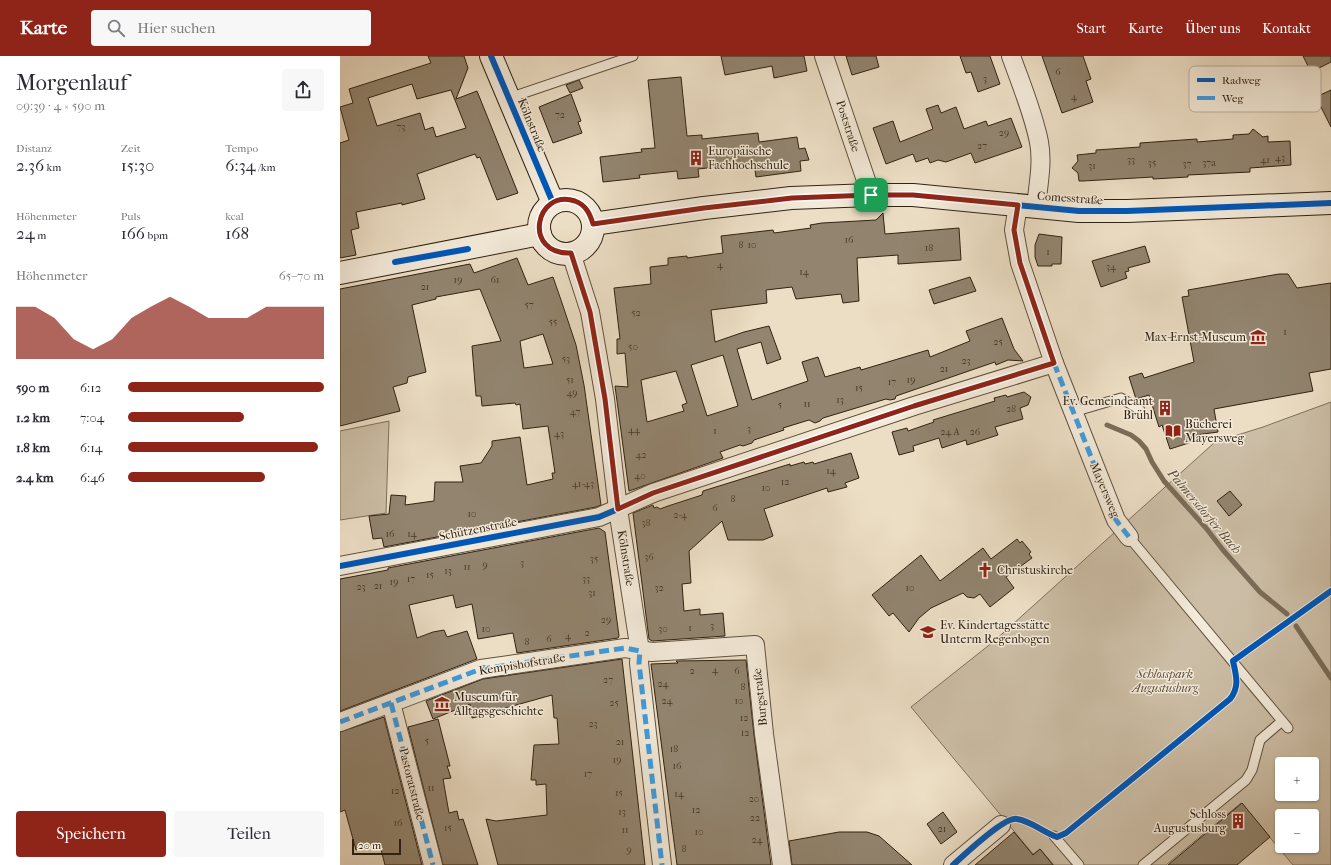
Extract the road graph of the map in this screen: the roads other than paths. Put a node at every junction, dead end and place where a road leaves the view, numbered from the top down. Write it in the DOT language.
graph roads {
  1 [pos="491,56"];
  2 [pos="633,56"];
  3 [pos="824,56"];
  4 [pos="1011,56"];
  5 [pos="509,98"];
  6 [pos="871,195"];
  7 [pos="553,203"];
  8 [pos="1331,203"];
  9 [pos="1027,206"];
  10 [pos="593,224"];
  11 [pos="540,234"];
  12 [pos="571,253"];
  13 [pos="340,273"];
  14 [pos="1054,363"];
  15 [pos="1140,410"];
  16 [pos="1073,412"];
  17 [pos="618,509"];
  18 [pos="1129,537"];
  19 [pos="340,566"];
  20 [pos="640,650"];
  21 [pos="391,703"];
  22 [pos="1282,721"];
  23 [pos="340,722"];
  24 [pos="1288,728"];
  25 [pos="1002,825"];
  26 [pos="1054,836"];
  27 [pos="433,865"];
  28 [pos="662,865"];
  29 [pos="782,865"];
  30 [pos="953,865"];
  31 [pos="1079,865"];
  32 [pos="1143,865"];
  1 -- 5 [label="main road, Kölnstraße"];
  2 -- 5 [label="lane"];
  3 -- 6 [label="street, Poststraße"];
  4 -- 9 [label="street, Mayersweg"];
  5 -- 7 [label="main road, Kölnstraße"];
  6 -- 9 [label="main road, Comesstraße"];
  6 -- 10 [label="main road, Comesstraße"];
  7 -- 10 [label="main road"];
  7 -- 11 [label="main road"];
  8 -- 9 [label="main road, Comesstraße"];
  9 -- 14 [label="street, Mayersweg"];
  10 -- 12 [label="main road"];
  11 -- 12 [label="main road"];
  11 -- 13 [label="main road"];
  12 -- 17 [label="street, Kölnstraße"];
  14 -- 16 [label="street, Mayersweg"];
  14 -- 17 [label="street, Schützenstraße"];
  15 -- 16 [label="lane"];
  16 -- 18 [label="street, Mayersweg"];
  17 -- 19 [label="street, Schützenstraße"];
  17 -- 20 [label="street, Kölnstraße"];
  18 -- 22 [label="lane, Mayersweg"];
  20 -- 21 [label="street, Kempishofstraße"];
  20 -- 28 [label="street, Kölnstraße"];
  20 -- 29 [label="street, Burgstraße"];
  21 -- 23 [label="street, Kempishofstraße"];
  21 -- 27 [label="street, Pastoratstraße"];
  22 -- 24 [label="lane, Mayersweg"];
  22 -- 32 [label="lane"];
  25 -- 30 [label="street"];
  26 -- 31 [label="lane"];
}
